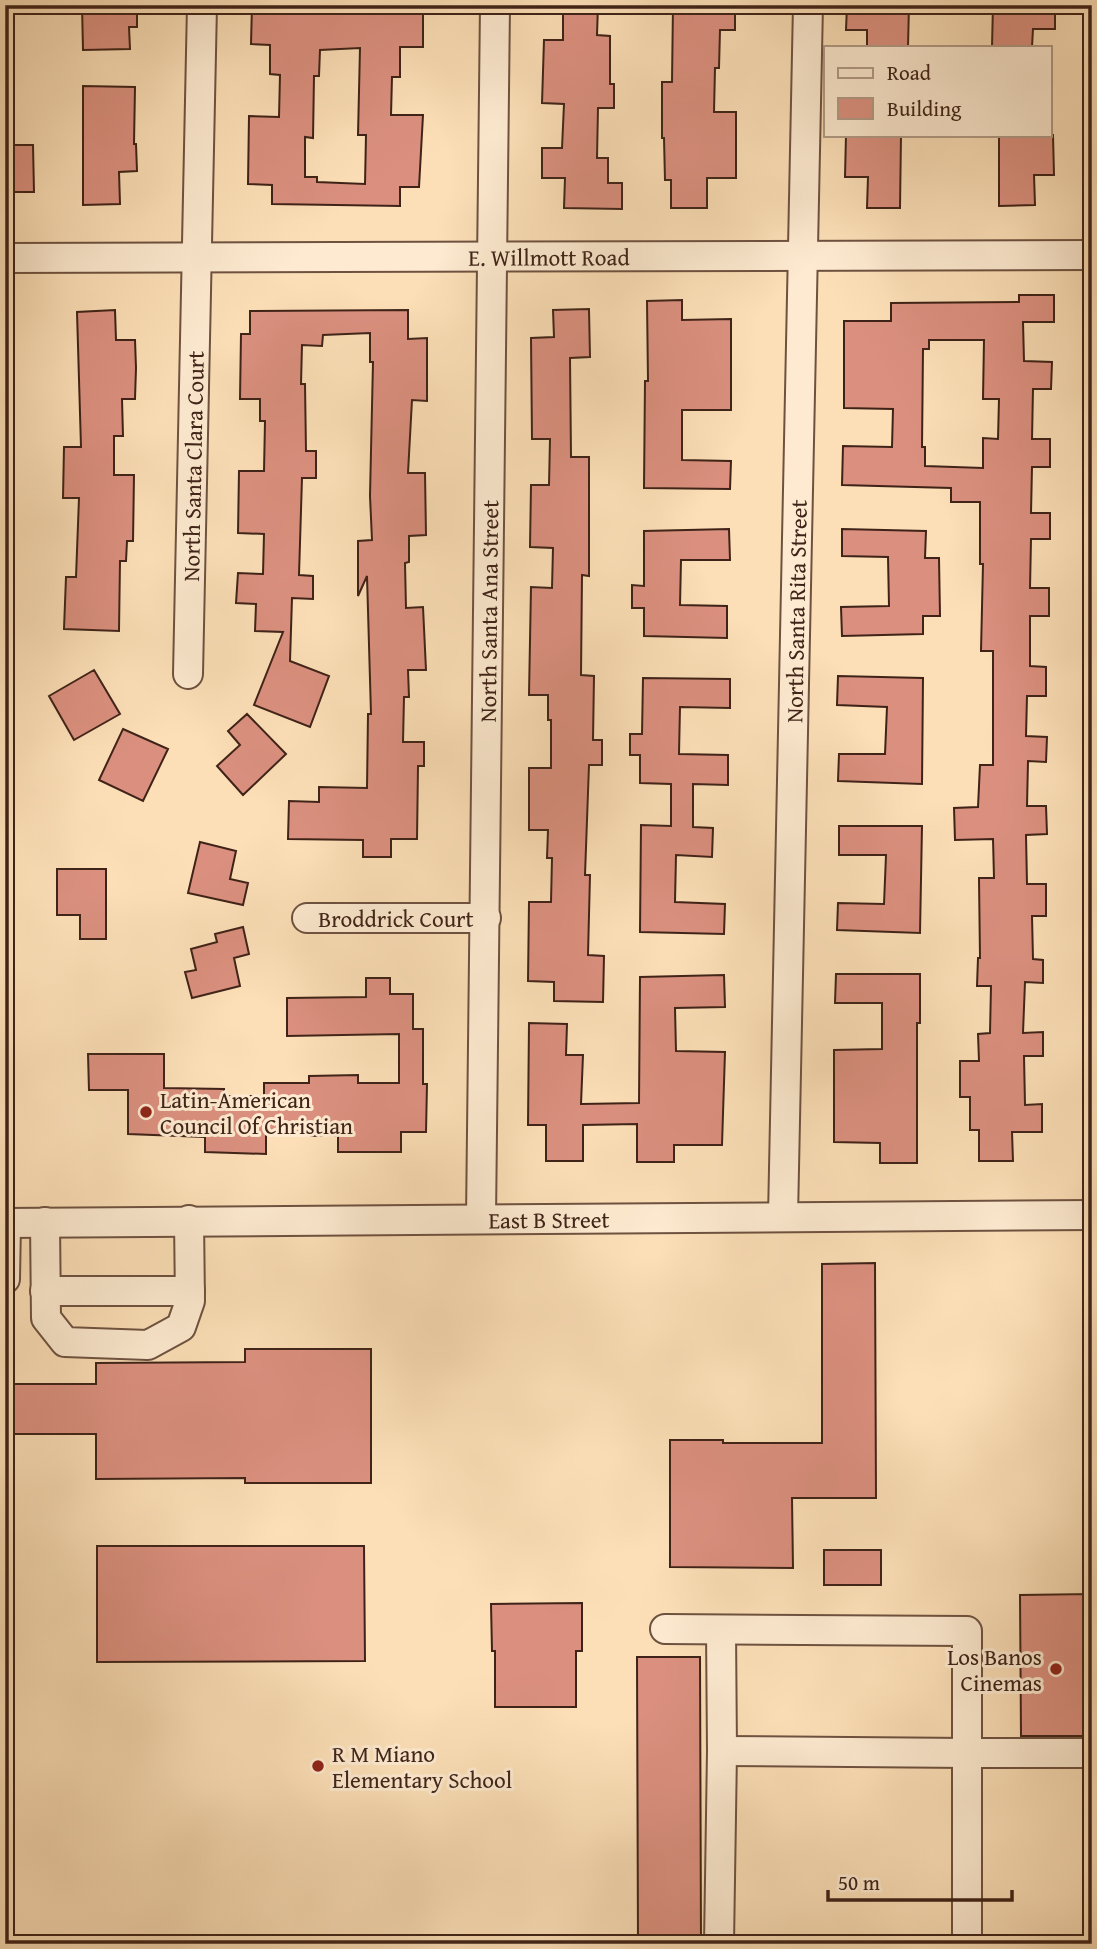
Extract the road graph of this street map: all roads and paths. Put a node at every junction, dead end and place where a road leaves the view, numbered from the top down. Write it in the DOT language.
graph roads {
  1 [pos="202,5"];
  2 [pos="495,5"];
  3 [pos="808,5"];
  4 [pos="1092,255"];
  5 [pos="804,256"];
  6 [pos="492,257"];
  7 [pos="5,258"];
  8 [pos="197,258"];
  9 [pos="188,674"];
  10 [pos="307,918"];
  11 [pos="486,918"];
  12 [pos="1092,1215"];
  13 [pos="783,1217"];
  14 [pos="481,1218"];
  15 [pos="189,1220"];
  16 [pos="45,1222"];
  17 [pos="6,1223"];
  18 [pos="5,1279"];
  19 [pos="45,1291"];
  20 [pos="190,1291"];
  21 [pos="665,1629"];
  22 [pos="721,1630"];
  23 [pos="722,1751"];
  24 [pos="967,1753"];
  25 [pos="1092,1753"];
  26 [pos="719,1944"];
  27 [pos="967,1944"];
  1 -- 8 [label="street, North Santa Clara Court"];
  2 -- 6 [label="street, North Santa Ana Street"];
  3 -- 5 [label="street, North Santa Rita Street"];
  4 -- 5 [label="street, E. Willmott Road"];
  5 -- 6 [label="street, E. Willmott Road"];
  5 -- 13 [label="street, North Santa Rita Street"];
  6 -- 8 [label="street, E. Willmott Road"];
  6 -- 11 [label="street, North Santa Ana Street"];
  7 -- 8 [label="street, E. Willmott Road"];
  8 -- 9 [label="street, North Santa Clara Court"];
  10 -- 11 [label="street, Broddrick Court"];
  11 -- 14 [label="street, North Santa Ana Street"];
  12 -- 13 [label="street, East B Street"];
  13 -- 14 [label="street, East B Street"];
  14 -- 15 [label="street, East B Street"];
  15 -- 16 [label="street, East B Street"];
  15 -- 20 [label="street"];
  16 -- 17 [label="street, East B Street"];
  16 -- 19 [label="street"];
  17 -- 18 [label="street"];
  19 -- 20 [label="street"];
  19 -- 20 [label="street"];
  21 -- 22 [label="street"];
  22 -- 23 [label="street"];
  22 -- 24 [label="street"];
  23 -- 24 [label="street"];
  23 -- 26 [label="street"];
  24 -- 25 [label="street"];
  24 -- 27 [label="street"];
}
